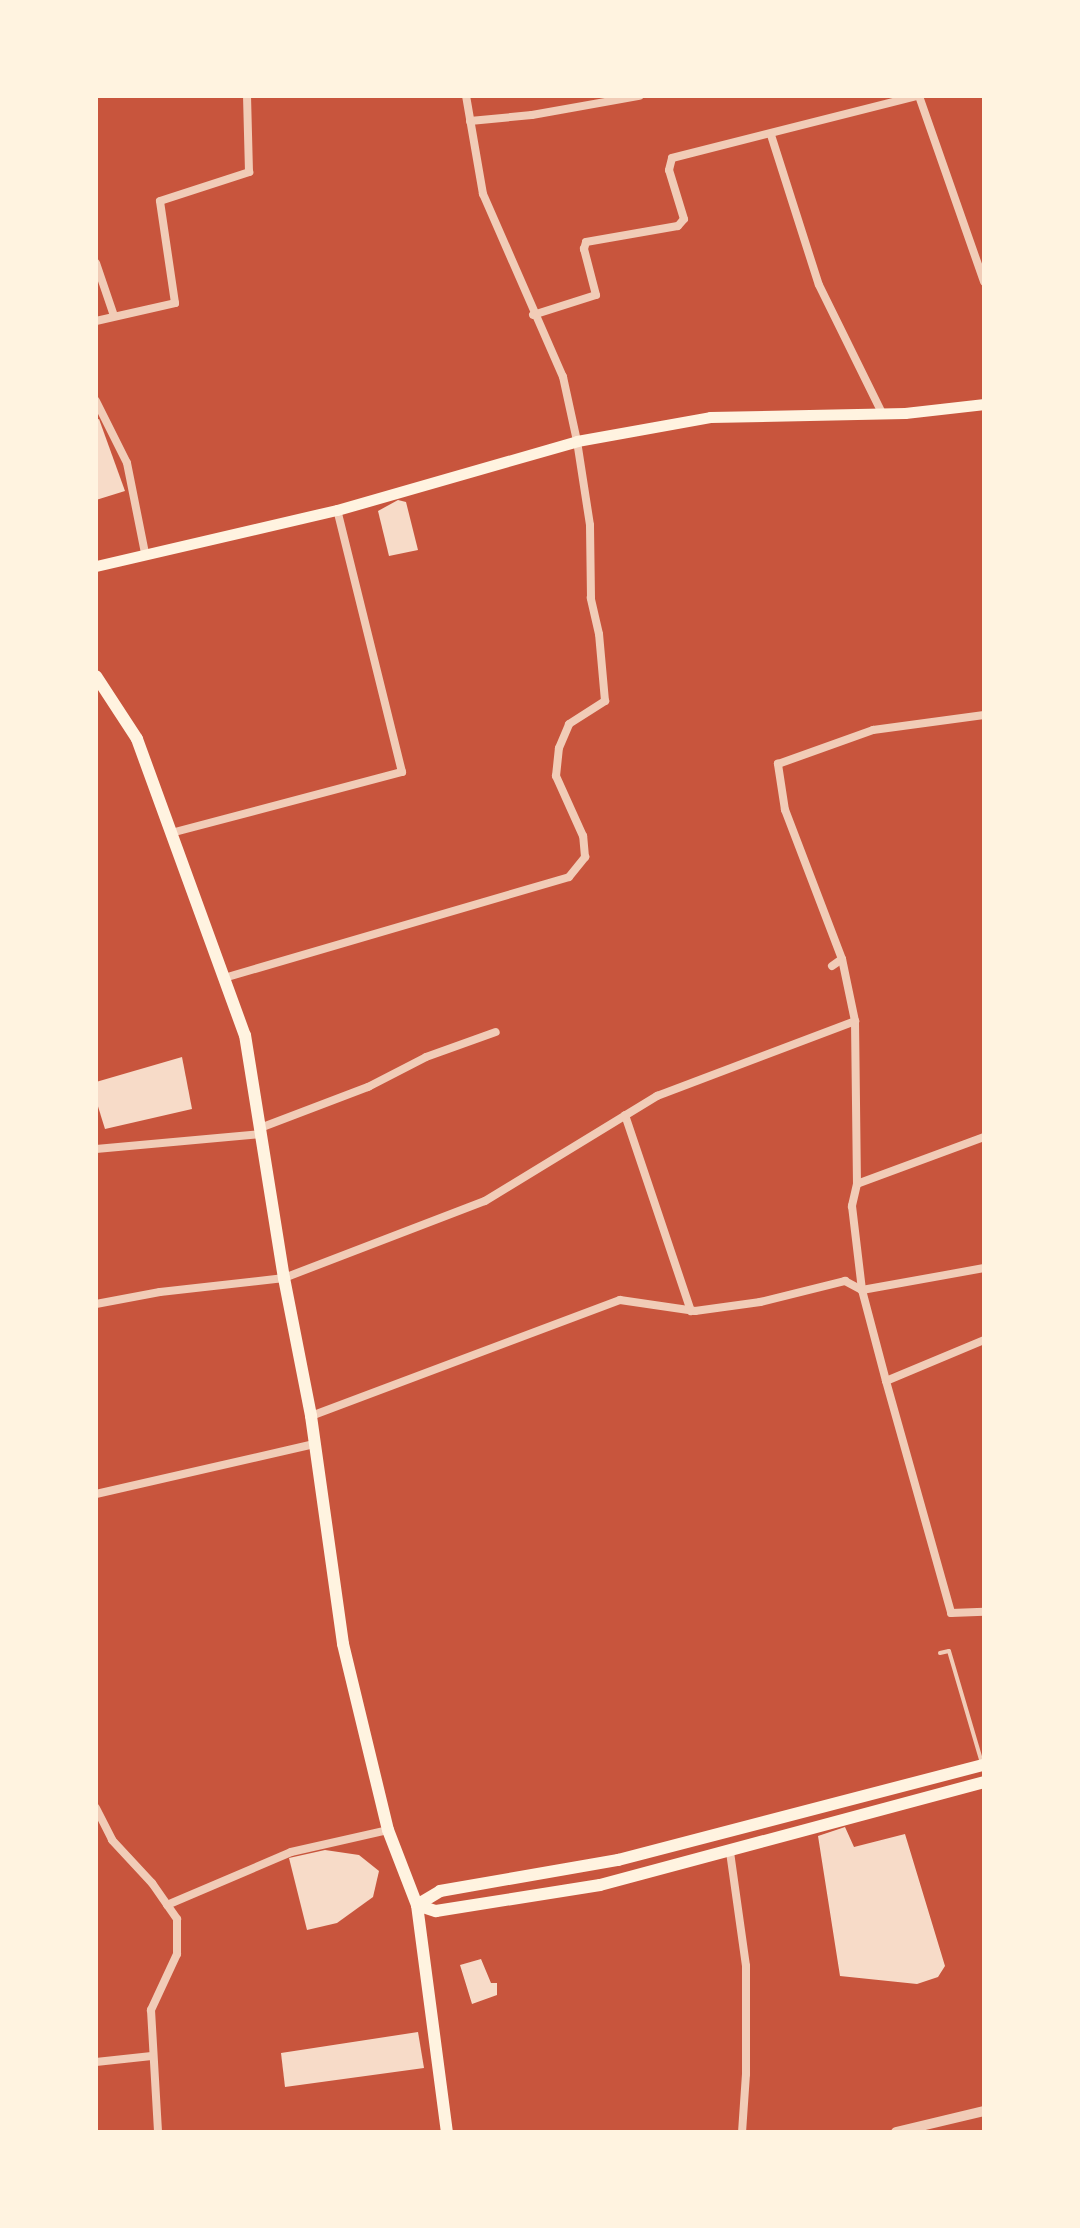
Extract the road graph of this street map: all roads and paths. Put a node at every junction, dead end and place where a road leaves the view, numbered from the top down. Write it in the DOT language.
graph roads {
  1 [pos="247,96"];
  2 [pos="466,96"];
  3 [pos="639,96"];
  4 [pos="918,96"];
  5 [pos="470,121"];
  6 [pos="771,135"];
  7 [pos="96,263"];
  8 [pos="984,282"];
  9 [pos="533,315"];
  10 [pos="114,316"];
  11 [pos="96,321"];
  12 [pos="96,401"];
  13 [pos="984,404"];
  14 [pos="882,413"];
  15 [pos="577,441"];
  16 [pos="337,510"];
  17 [pos="145,553"];
  18 [pos="96,566"];
  19 [pos="96,676"];
  20 [pos="984,715"];
  21 [pos="171,833"];
  22 [pos="842,959"];
  23 [pos="832,966"];
  24 [pos="224,978"];
  25 [pos="855,1021"];
  26 [pos="496,1032"];
  27 [pos="625,1115"];
  28 [pos="260,1131"];
  29 [pos="984,1137"];
  30 [pos="96,1149"];
  31 [pos="857,1184"];
  32 [pos="984,1268"];
  33 [pos="284,1278"];
  34 [pos="862,1290"];
  35 [pos="96,1304"];
  36 [pos="691,1311"];
  37 [pos="984,1340"];
  38 [pos="886,1381"];
  39 [pos="311,1416"];
  40 [pos="315,1444"];
  41 [pos="96,1494"];
  42 [pos="984,1612"];
  43 [pos="940,1653"];
  44 [pos="984,1765"];
  45 [pos="984,1782"];
  46 [pos="96,1808"];
  47 [pos="787,1819"];
  48 [pos="388,1830"];
  49 [pos="791,1836"];
  50 [pos="730,1852"];
  51 [pos="167,1905"];
  52 [pos="417,1905"];
  53 [pos="152,2056"];
  54 [pos="96,2062"];
  55 [pos="984,2111"];
  56 [pos="158,2132"];
  57 [pos="447,2132"];
  58 [pos="742,2132"];
  59 [pos="896,2132"];
  1 -- 10 [label="street"];
  2 -- 5 [label="street"];
  3 -- 5 [label="street"];
  4 -- 6 [label="street"];
  4 -- 8 [label="street"];
  5 -- 9 [label="street"];
  6 -- 9 [label="street"];
  6 -- 14 [label="street"];
  7 -- 10 [label="street"];
  9 -- 15 [label="street"];
  10 -- 11 [label="street"];
  12 -- 17 [label="street"];
  13 -- 14 [label="main road"];
  14 -- 15 [label="main road"];
  15 -- 16 [label="main road"];
  15 -- 24 [label="street"];
  16 -- 17 [label="main road"];
  16 -- 21 [label="street"];
  17 -- 18 [label="main road"];
  19 -- 21 [label="main road"];
  20 -- 22 [label="street"];
  21 -- 24 [label="main road"];
  22 -- 23 [label="street"];
  22 -- 25 [label="street"];
  24 -- 28 [label="main road"];
  25 -- 27 [label="street"];
  25 -- 31 [label="street"];
  26 -- 28 [label="street"];
  27 -- 33 [label="street"];
  27 -- 36 [label="street"];
  28 -- 30 [label="street"];
  28 -- 33 [label="main road"];
  29 -- 31 [label="street"];
  31 -- 34 [label="street"];
  32 -- 34 [label="street"];
  33 -- 35 [label="street"];
  33 -- 39 [label="main road"];
  34 -- 36 [label="street"];
  34 -- 38 [label="street"];
  36 -- 39 [label="street"];
  37 -- 38 [label="street"];
  38 -- 42 [label="street"];
  39 -- 40 [label="main road"];
  40 -- 41 [label="street"];
  40 -- 48 [label="main road"];
  43 -- 44 [label="lane"];
  44 -- 47 [label="main road"];
  45 -- 49 [label="main road"];
  46 -- 51 [label="street"];
  47 -- 49 [label="main road"];
  47 -- 52 [label="main road"];
  48 -- 51 [label="street"];
  48 -- 52 [label="main road"];
  49 -- 50 [label="main road"];
  50 -- 52 [label="main road"];
  50 -- 58 [label="street"];
  51 -- 53 [label="street"];
  52 -- 57 [label="main road"];
  53 -- 54 [label="street"];
  53 -- 56 [label="street"];
  55 -- 59 [label="street"];
}
